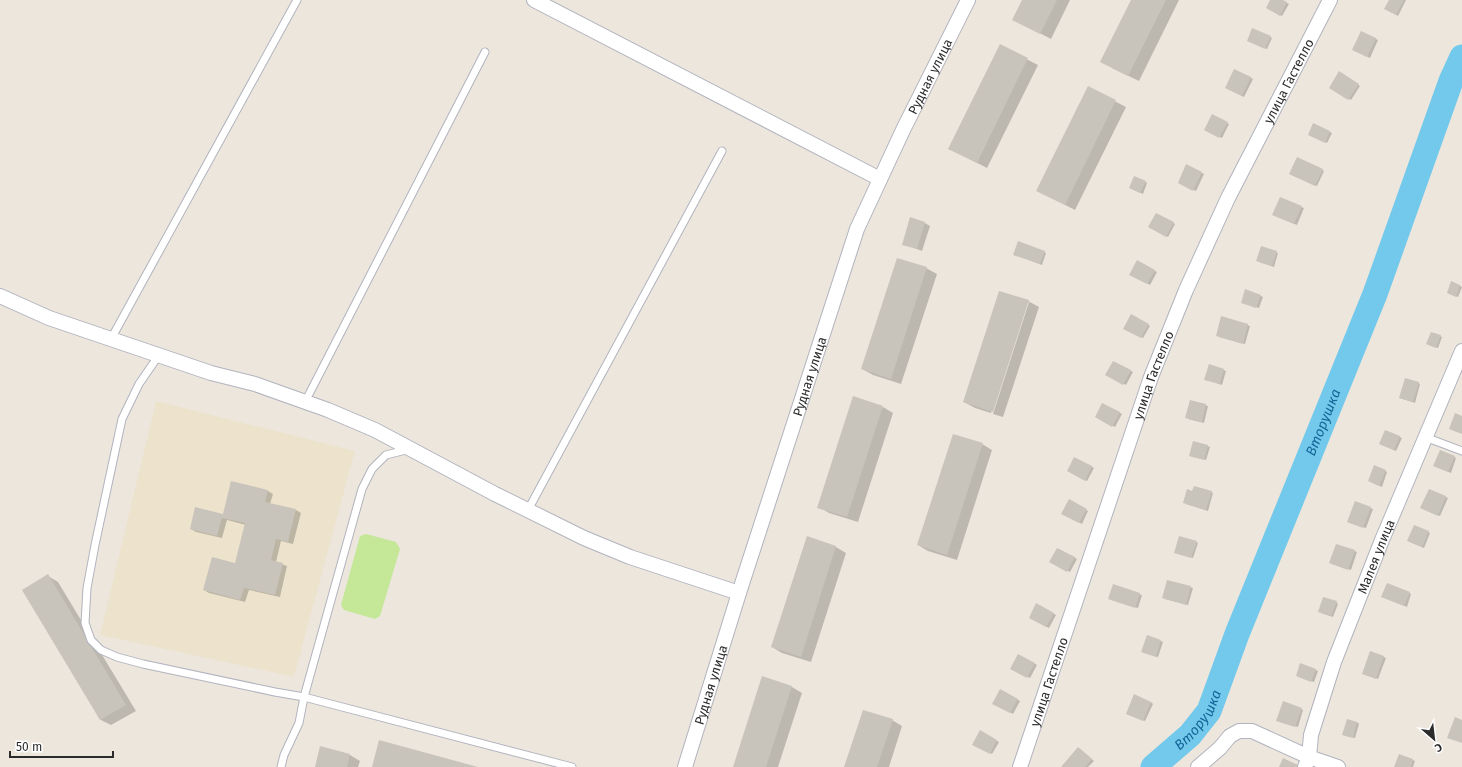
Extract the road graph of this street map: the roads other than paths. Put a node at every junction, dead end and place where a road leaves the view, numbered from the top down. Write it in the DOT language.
graph roads {
  1 [pos="297,0"];
  2 [pos="534,0"];
  3 [pos="968,0"];
  4 [pos="1330,0"];
  5 [pos="485,52"];
  6 [pos="722,151"];
  7 [pos="880,179"];
  8 [pos="0,296"];
  9 [pos="111,339"];
  10 [pos="1462,351"];
  11 [pos="159,355"];
  12 [pos="305,402"];
  13 [pos="1425,437"];
  14 [pos="410,449"];
  15 [pos="1462,451"];
  16 [pos="528,510"];
  17 [pos="739,593"];
  18 [pos="304,697"];
  19 [pos="1307,762"];
  20 [pos="281,767"];
  21 [pos="572,767"];
  22 [pos="685,767"];
  23 [pos="1020,767"];
  24 [pos="1198,767"];
  25 [pos="1338,767"];
  1 -- 9 [label="lane"];
  2 -- 7 [label="street"];
  3 -- 7 [label="street, Рудная улица"];
  4 -- 23 [label="street, улица Гастелло"];
  5 -- 12 [label="lane"];
  6 -- 16 [label="lane"];
  7 -- 17 [label="street, Рудная улица"];
  8 -- 9 [label="street"];
  9 -- 11 [label="street"];
  10 -- 13 [label="street, Малея улица"];
  11 -- 12 [label="street"];
  11 -- 18 [label="lane"];
  12 -- 14 [label="street"];
  13 -- 15 [label="lane"];
  13 -- 19 [label="street, Малея улица"];
  14 -- 16 [label="street"];
  14 -- 18 [label="lane"];
  16 -- 17 [label="street"];
  17 -- 22 [label="street, Рудная улица"];
  18 -- 20 [label="lane"];
  18 -- 21 [label="lane"];
  19 -- 24 [label="street"];
  19 -- 25 [label="street"];
}
